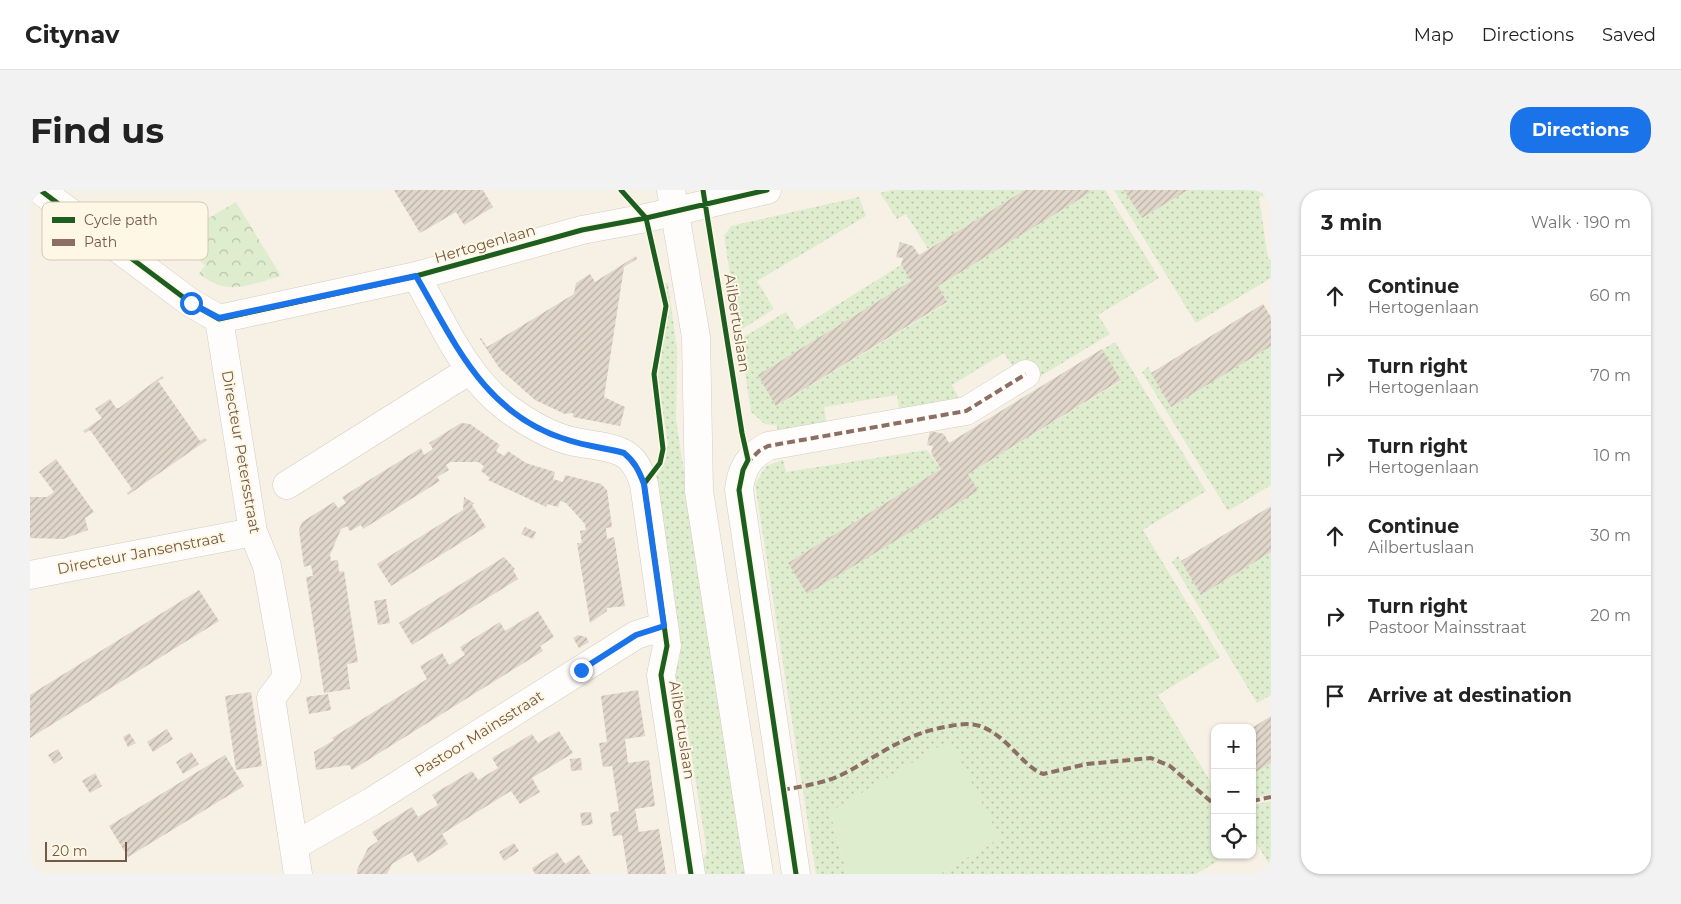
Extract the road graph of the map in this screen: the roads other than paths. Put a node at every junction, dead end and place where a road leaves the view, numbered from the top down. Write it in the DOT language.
graph roads {
  1 [pos="40,190"];
  2 [pos="768,190"];
  3 [pos="673,200"];
  4 [pos="56,202"];
  5 [pos="134,260"];
  6 [pos="416,276"];
  7 [pos="219,318"];
  8 [pos="470,370"];
  9 [pos="1026,374"];
  10 [pos="287,485"];
  11 [pos="253,532"];
  12 [pos="30,575"];
  13 [pos="664,626"];
  14 [pos="294,846"];
  15 [pos="298,874"];
  16 [pos="691,874"];
  17 [pos="759,874"];
  18 [pos="796,874"];
  1 -- 4 [label="street"];
  2 -- 3 [label="street, Hertogenlaan"];
  3 -- 6 [label="street, Hertogenlaan"];
  3 -- 17 [label="street"];
  5 -- 7 [label="street"];
  6 -- 7 [label="street, Hertogenlaan"];
  6 -- 8 [label="street"];
  7 -- 11 [label="street, Directeur Petersstraat"];
  8 -- 10 [label="street"];
  8 -- 13 [label="street, Ailbertuslaan"];
  9 -- 18 [label="street"];
  11 -- 12 [label="street, Directeur Jansenstraat"];
  11 -- 14 [label="street, Directeur Petersstraat"];
  13 -- 14 [label="street, Pastoor Mainsstraat"];
  13 -- 16 [label="street, Ailbertuslaan"];
  14 -- 15 [label="street, Directeur Petersstraat"];
}
